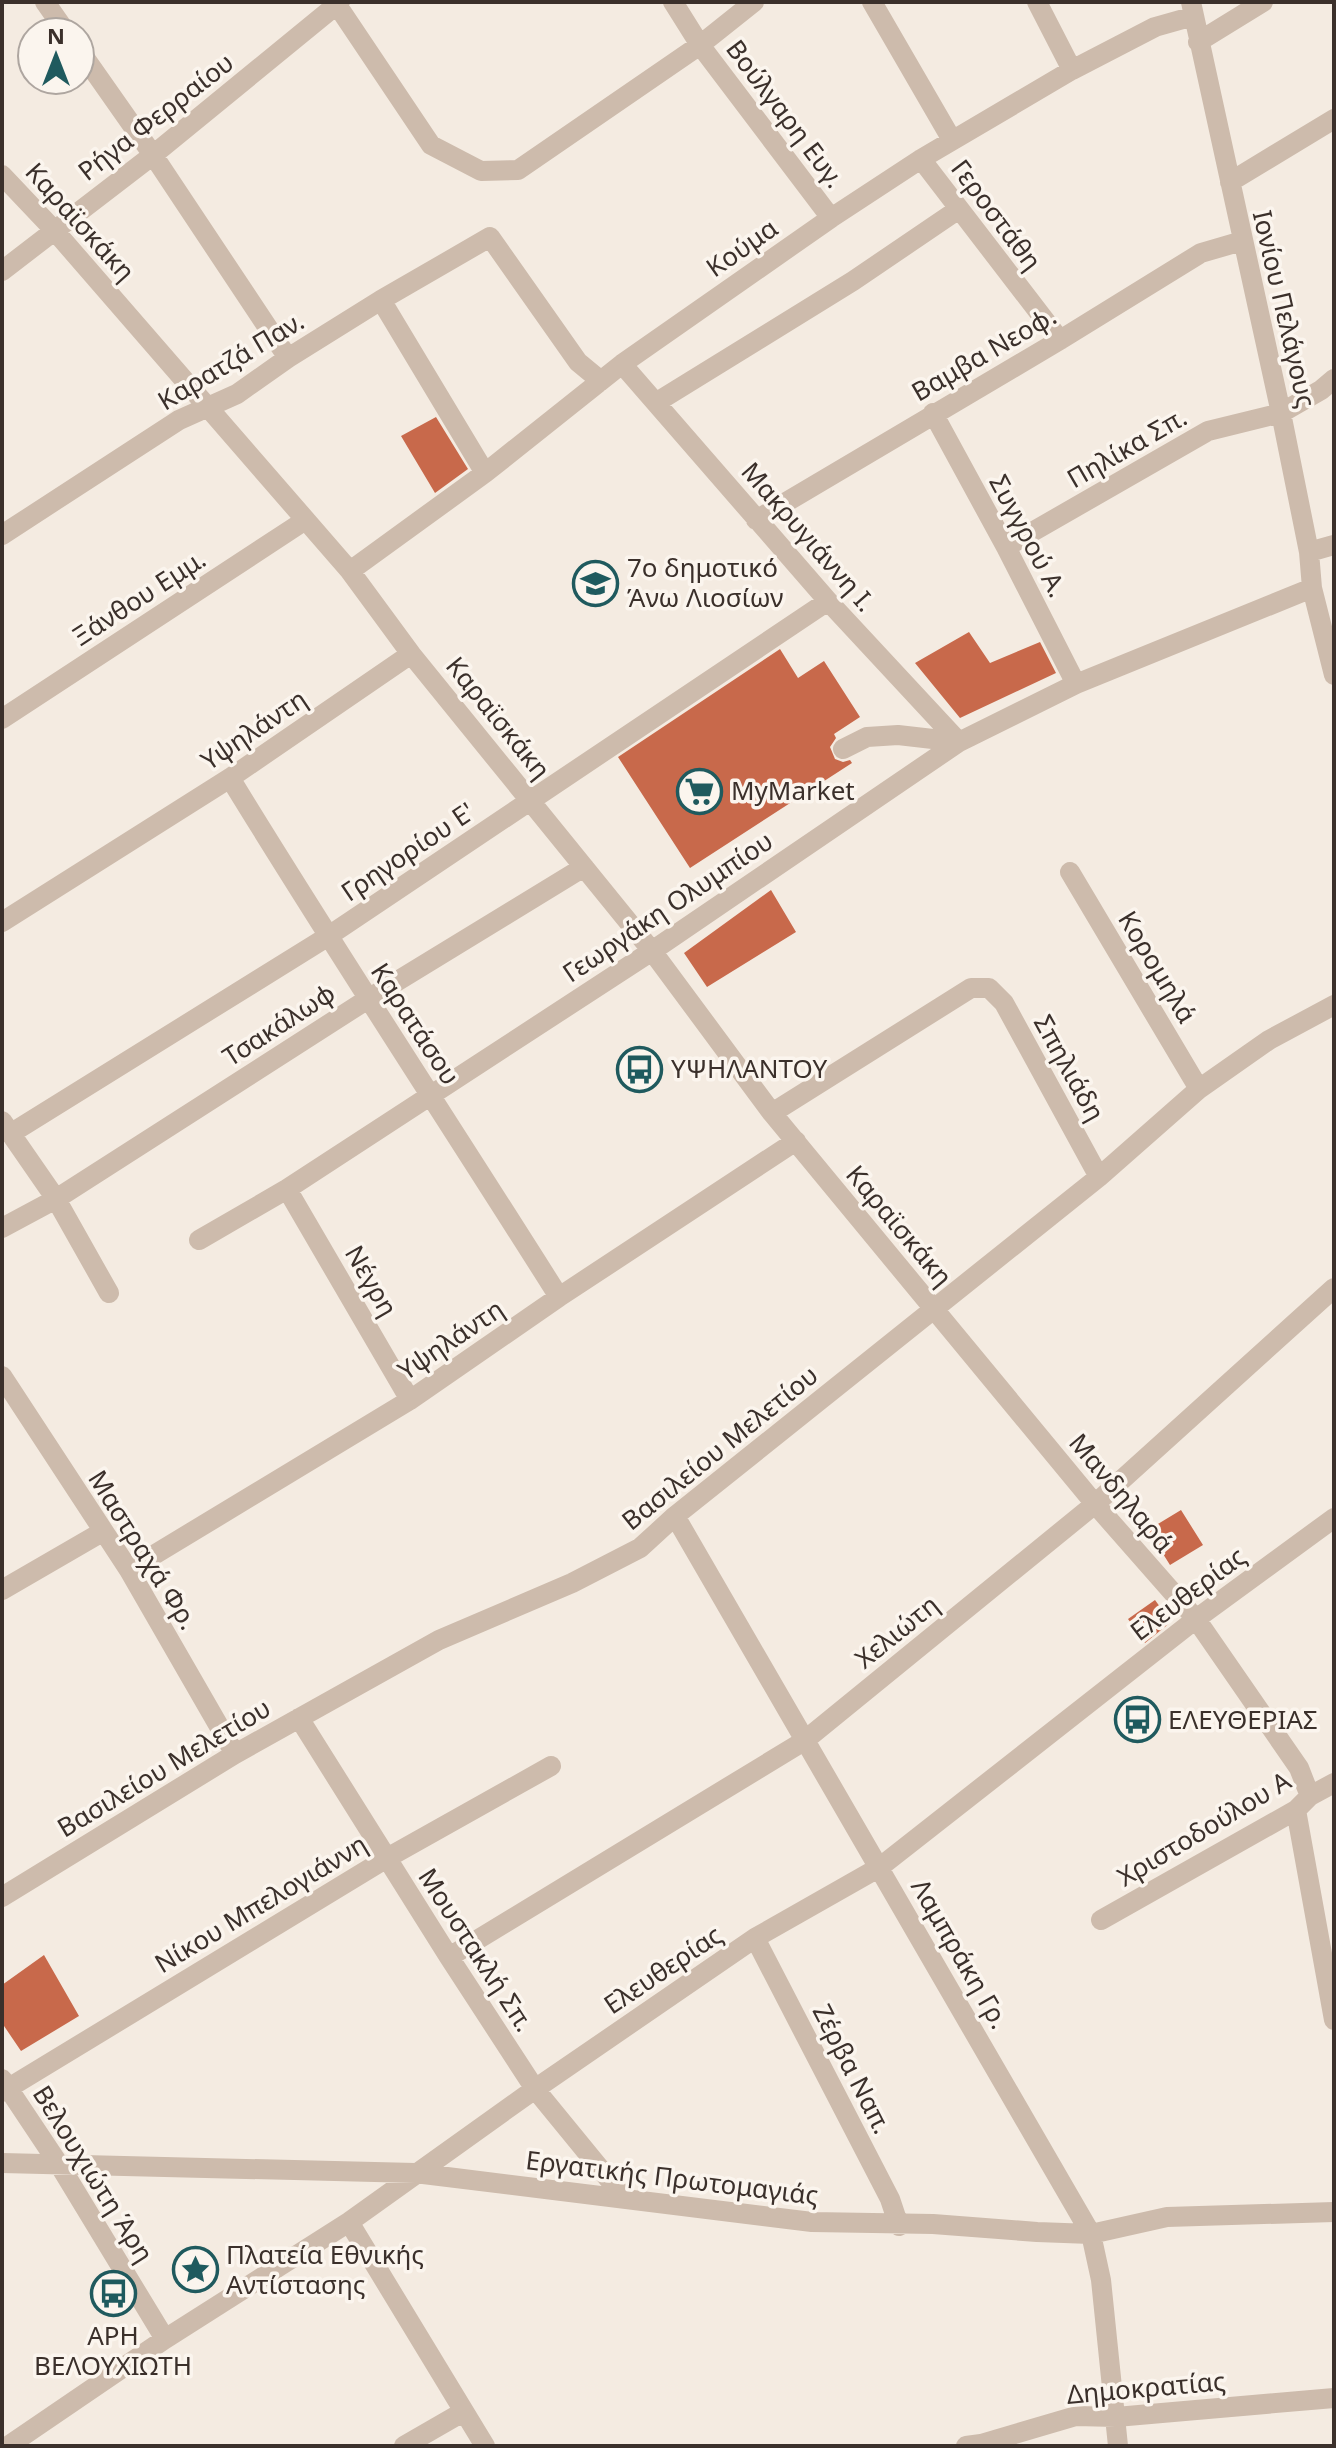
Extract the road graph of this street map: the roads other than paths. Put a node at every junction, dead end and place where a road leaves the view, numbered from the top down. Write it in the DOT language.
graph roads {
  1 [pos="673,2"];
  2 [pos="754,2"];
  3 [pos="872,2"];
  4 [pos="1037,2"];
  5 [pos="1263,2"];
  6 [pos="337,3"];
  7 [pos="1192,9"];
  8 [pos="1198,42"];
  9 [pos="700,45"];
  10 [pos="1072,70"];
  11 [pos="96,74"];
  12 [pos="1334,119"];
  13 [pos="952,140"];
  14 [pos="153,155"];
  15 [pos="921,159"];
  16 [pos="2,175"];
  17 [pos="1230,182"];
  18 [pos="959,209"];
  19 [pos="831,218"];
  20 [pos="54,230"];
  21 [pos="1242,241"];
  22 [pos="2,271"];
  23 [pos="381,300"];
  24 [pos="1060,340"];
  25 [pos="288,358"];
  26 [pos="622,364"];
  27 [pos="1334,379"];
  28 [pos="601,381"];
  29 [pos="657,402"];
  30 [pos="209,407"];
  31 [pos="933,413"];
  32 [pos="1281,413"];
  33 [pos="485,473"];
  34 [pos="756,520"];
  35 [pos="304,521"];
  36 [pos="2,535"];
  37 [pos="1334,545"];
  38 [pos="1006,547"];
  39 [pos="1309,552"];
  40 [pos="350,571"];
  41 [pos="1312,588"];
  42 [pos="828,601"];
  43 [pos="411,654"];
  44 [pos="1334,675"];
  45 [pos="1076,684"];
  46 [pos="2,719"];
  47 [pos="959,742"];
  48 [pos="843,749"];
  49 [pos="230,778"];
  50 [pos="532,801"];
  51 [pos="584,867"];
  52 [pos="1070,872"];
  53 [pos="2,922"];
  54 [pos="327,937"];
  55 [pos="652,951"];
  56 [pos="368,999"];
  57 [pos="1334,1005"];
  58 [pos="1199,1089"];
  59 [pos="431,1094"];
  60 [pos="772,1113"];
  61 [pos="6,1127"];
  62 [pos="796,1141"];
  63 [pos="1099,1177"];
  64 [pos="287,1189"];
  65 [pos="56,1199"];
  66 [pos="2,1228"];
  67 [pos="199,1240"];
  68 [pos="1334,1288"];
  69 [pos="109,1293"];
  70 [pos="559,1297"];
  71 [pos="935,1310"];
  72 [pos="2,1376"];
  73 [pos="410,1400"];
  74 [pos="1095,1504"];
  75 [pos="675,1516"];
  76 [pos="1334,1518"];
  77 [pos="102,1532"];
  78 [pos="129,1570"];
  79 [pos="2,1590"];
  80 [pos="1196,1619"];
  81 [pos="299,1718"];
  82 [pos="804,1741"];
  83 [pos="235,1754"];
  84 [pos="551,1766"];
  85 [pos="1334,1783"];
  86 [pos="1303,1803"];
  87 [pos="387,1858"];
  88 [pos="880,1867"];
  89 [pos="2,1897"];
  90 [pos="1101,1920"];
  91 [pos="755,1938"];
  92 [pos="1328,1949"];
  93 [pos="449,1957"];
  94 [pos="1334,2020"];
  95 [pos="4,2087"];
  96 [pos="535,2089"];
  97 [pos="2,2163"];
  98 [pos="60,2166"];
  99 [pos="415,2173"];
  100 [pos="625,2199"];
  101 [pos="1334,2212"];
  102 [pos="349,2222"];
  103 [pos="899,2226"];
  104 [pos="1091,2234"];
  105 [pos="165,2339"];
  106 [pos="1334,2398"];
  107 [pos="463,2412"];
  108 [pos="1116,2417"];
  109 [pos="8,2446"];
  110 [pos="404,2446"];
  111 [pos="485,2446"];
  112 [pos="966,2446"];
  113 [pos="1118,2446"];
  1 -- 9 [label="street, Βούλγαρη Ευγ."];
  2 -- 9 [label="street"];
  3 -- 13 [label="street"];
  4 -- 10 [label="street"];
  5 -- 8 [label="street"];
  6 -- 9 [label="street"];
  6 -- 14 [label="street, Ρήγα Φερραίου"];
  7 -- 8 [label="street, Ιονίου Πελάγους"];
  7 -- 10 [label="street, Κούμα"];
  8 -- 17 [label="street, Ιονίου Πελάγους"];
  9 -- 19 [label="street, Βούλγαρη Ευγ."];
  10 -- 13 [label="street, Κούμα"];
  11 -- 14 [label="street"];
  12 -- 17 [label="street"];
  13 -- 15 [label="street, Κούμα"];
  14 -- 20 [label="street, Ρήγα Φερραίου"];
  14 -- 25 [label="street"];
  15 -- 18 [label="street, Γεροστάθη"];
  15 -- 19 [label="street, Κούμα"];
  16 -- 20 [label="street, Καραϊσκάκη"];
  17 -- 21 [label="street, Ιονίου Πελάγους"];
  18 -- 24 [label="street, Γεροστάθη"];
  18 -- 29 [label="street"];
  19 -- 26 [label="street, Κούμα"];
  20 -- 22 [label="street, Ρήγα Φερραίου"];
  20 -- 30 [label="street, Καραϊσκάκη"];
  21 -- 24 [label="street, Βαμβα Νεοφ."];
  21 -- 32 [label="street, Ιονίου Πελάγους"];
  23 -- 25 [label="street, Καρατζά Παν."];
  23 -- 28 [label="street, Καρατζά Παν."];
  23 -- 33 [label="street"];
  24 -- 31 [label="street, Βαμβα Νεοφ."];
  25 -- 30 [label="street, Καρατζά Παν."];
  26 -- 28 [label="street, Κούμα"];
  26 -- 29 [label="street, Μακρυγιάννη Ι."];
  27 -- 32 [label="street, Πηλίκα Σπ."];
  28 -- 33 [label="street, Κούμα"];
  29 -- 34 [label="street, Μακρυγιάννη Ι."];
  30 -- 35 [label="street, Καραϊσκάκη"];
  30 -- 36 [label="street, Καρατζά Παν."];
  31 -- 34 [label="street, Βαμβα Νεοφ."];
  31 -- 38 [label="street, Συγγρού Α."];
  32 -- 38 [label="street, Πηλίκα Σπ."];
  32 -- 39 [label="street, Ιονίου Πελάγους"];
  33 -- 40 [label="street, Κούμα"];
  34 -- 42 [label="street, Μακρυγιάννη Ι."];
  35 -- 40 [label="street, Καραϊσκάκη"];
  35 -- 46 [label="street, Ξάνθου Εμμ."];
  37 -- 39 [label="street"];
  38 -- 45 [label="street, Συγγρού Α."];
  39 -- 41 [label="street, Ιονίου Πελάγους"];
  40 -- 43 [label="street, Καραϊσκάκη"];
  41 -- 44 [label="street, Ιονίου Πελάγους"];
  41 -- 45 [label="street, Γεωργάκη Ολυμπίου"];
  42 -- 47 [label="street, Μακρυγιάννη Ι."];
  42 -- 50 [label="street, Γρηγορίου Ε'"];
  43 -- 49 [label="street, Υψηλάντη"];
  43 -- 50 [label="street, Καραϊσκάκη"];
  45 -- 47 [label="street, Γεωργάκη Ολυμπίου"];
  47 -- 48 [label="street"];
  47 -- 55 [label="street, Γεωργάκη Ολυμπίου"];
  49 -- 53 [label="street, Υψηλάντη"];
  49 -- 54 [label="street, Καρατάσου"];
  50 -- 51 [label="street, Καραϊσκάκη"];
  50 -- 54 [label="street, Γρηγορίου Ε'"];
  51 -- 55 [label="street, Καραϊσκάκη"];
  51 -- 56 [label="street, Τσακάλωφ"];
  52 -- 58 [label="street, Κορομηλά"];
  54 -- 56 [label="street, Καρατάσου"];
  54 -- 61 [label="street, Γρηγορίου Ε'"];
  55 -- 59 [label="street, Γεωργάκη Ολυμπίου"];
  55 -- 60 [label="street, Καραϊσκάκη"];
  56 -- 59 [label="street, Καρατάσου"];
  56 -- 65 [label="street, Τσακάλωφ"];
  57 -- 58 [label="street, Βασιλείου Μελετίου"];
  58 -- 63 [label="street, Βασιλείου Μελετίου"];
  59 -- 64 [label="street, Γεωργάκη Ολυμπίου"];
  59 -- 70 [label="street, Καρατάσου"];
  60 -- 62 [label="street, Καραϊσκάκη"];
  60 -- 63 [label="street, Σπηλιάδη"];
  61 -- 65 [label="street"];
  62 -- 70 [label="street, Υψηλάντη"];
  62 -- 71 [label="street, Καραϊσκάκη"];
  63 -- 71 [label="street, Βασιλείου Μελετίου"];
  64 -- 67 [label="street, Γεωργάκη Ολυμπίου"];
  64 -- 73 [label="street, Νέγρη"];
  65 -- 66 [label="street, Τσακάλωφ"];
  65 -- 69 [label="street"];
  68 -- 74 [label="street, Χελιώτη"];
  70 -- 73 [label="street, Υψηλάντη"];
  71 -- 74 [label="street, Μανδηλαρά"];
  71 -- 75 [label="street, Βασιλείου Μελετίου"];
  72 -- 77 [label="street, Μαστραχά Φρ."];
  73 -- 78 [label="street, Υψηλάντη"];
  74 -- 80 [label="street, Μανδηλαρά"];
  74 -- 82 [label="street, Χελιώτη"];
  75 -- 81 [label="street, Βασιλείου Μελετίου"];
  75 -- 82 [label="street, Λαμπράκη Γρ."];
  76 -- 80 [label="street, Ελευθερίας"];
  77 -- 78 [label="street, Μαστραχά Φρ."];
  77 -- 79 [label="street"];
  78 -- 83 [label="street, Μαστραχά Φρ."];
  80 -- 86 [label="street, Μανδηλαρά"];
  80 -- 88 [label="street, Ελευθερίας"];
  81 -- 83 [label="street, Βασιλείου Μελετίου"];
  81 -- 87 [label="street, Μουστακλή Σπ."];
  82 -- 88 [label="street, Λαμπράκη Γρ."];
  82 -- 93 [label="street, Χελιώτη"];
  83 -- 89 [label="street, Βασιλείου Μελετίου"];
  84 -- 87 [label="street, Νίκου Μπελογιάννη"];
  85 -- 86 [label="street, Χριστοδούλου Α"];
  86 -- 90 [label="street, Χριστοδούλου Α"];
  86 -- 92 [label="street, Μανδηλαρά"];
  87 -- 93 [label="street, Μουστακλή Σπ."];
  87 -- 95 [label="street, Νίκου Μπελογιάννη"];
  88 -- 91 [label="street, Ελευθερίας"];
  88 -- 104 [label="street, Λαμπράκη Γρ."];
  91 -- 96 [label="street, Ελευθερίας"];
  91 -- 103 [label="street, Ζέρβα Ναπ."];
  92 -- 94 [label="street, Μανδηλαρά"];
  93 -- 96 [label="street, Μουστακλή Σπ."];
  95 -- 98 [label="street, Βελουχιώτη Άρη"];
  96 -- 99 [label="street, Ελευθερίας"];
  96 -- 100 [label="street, Μουστακλή Σπ."];
  97 -- 98 [label="street, Εργατικής Πρωτομαγιάς"];
  98 -- 99 [label="street, Εργατικής Πρωτομαγιάς"];
  98 -- 105 [label="street, Βελουχιώτη Άρη"];
  99 -- 100 [label="street, Εργατικής Πρωτομαγιάς"];
  99 -- 102 [label="street, Ελευθερίας"];
  100 -- 103 [label="street, Εργατικής Πρωτομαγιάς"];
  101 -- 104 [label="street, Εργατικής Πρωτομαγιάς"];
  102 -- 105 [label="street, Ελευθερίας"];
  102 -- 107 [label="street"];
  103 -- 104 [label="street, Εργατικής Πρωτομαγιάς"];
  104 -- 108 [label="street, Λαμπράκη Γρ."];
  105 -- 109 [label="street, Ελευθερίας"];
  106 -- 108 [label="street, Δημοκρατίας"];
  107 -- 110 [label="street"];
  107 -- 111 [label="street"];
  108 -- 112 [label="street, Δημοκρατίας"];
  108 -- 113 [label="street, Λαμπράκη Γρ."];
}
